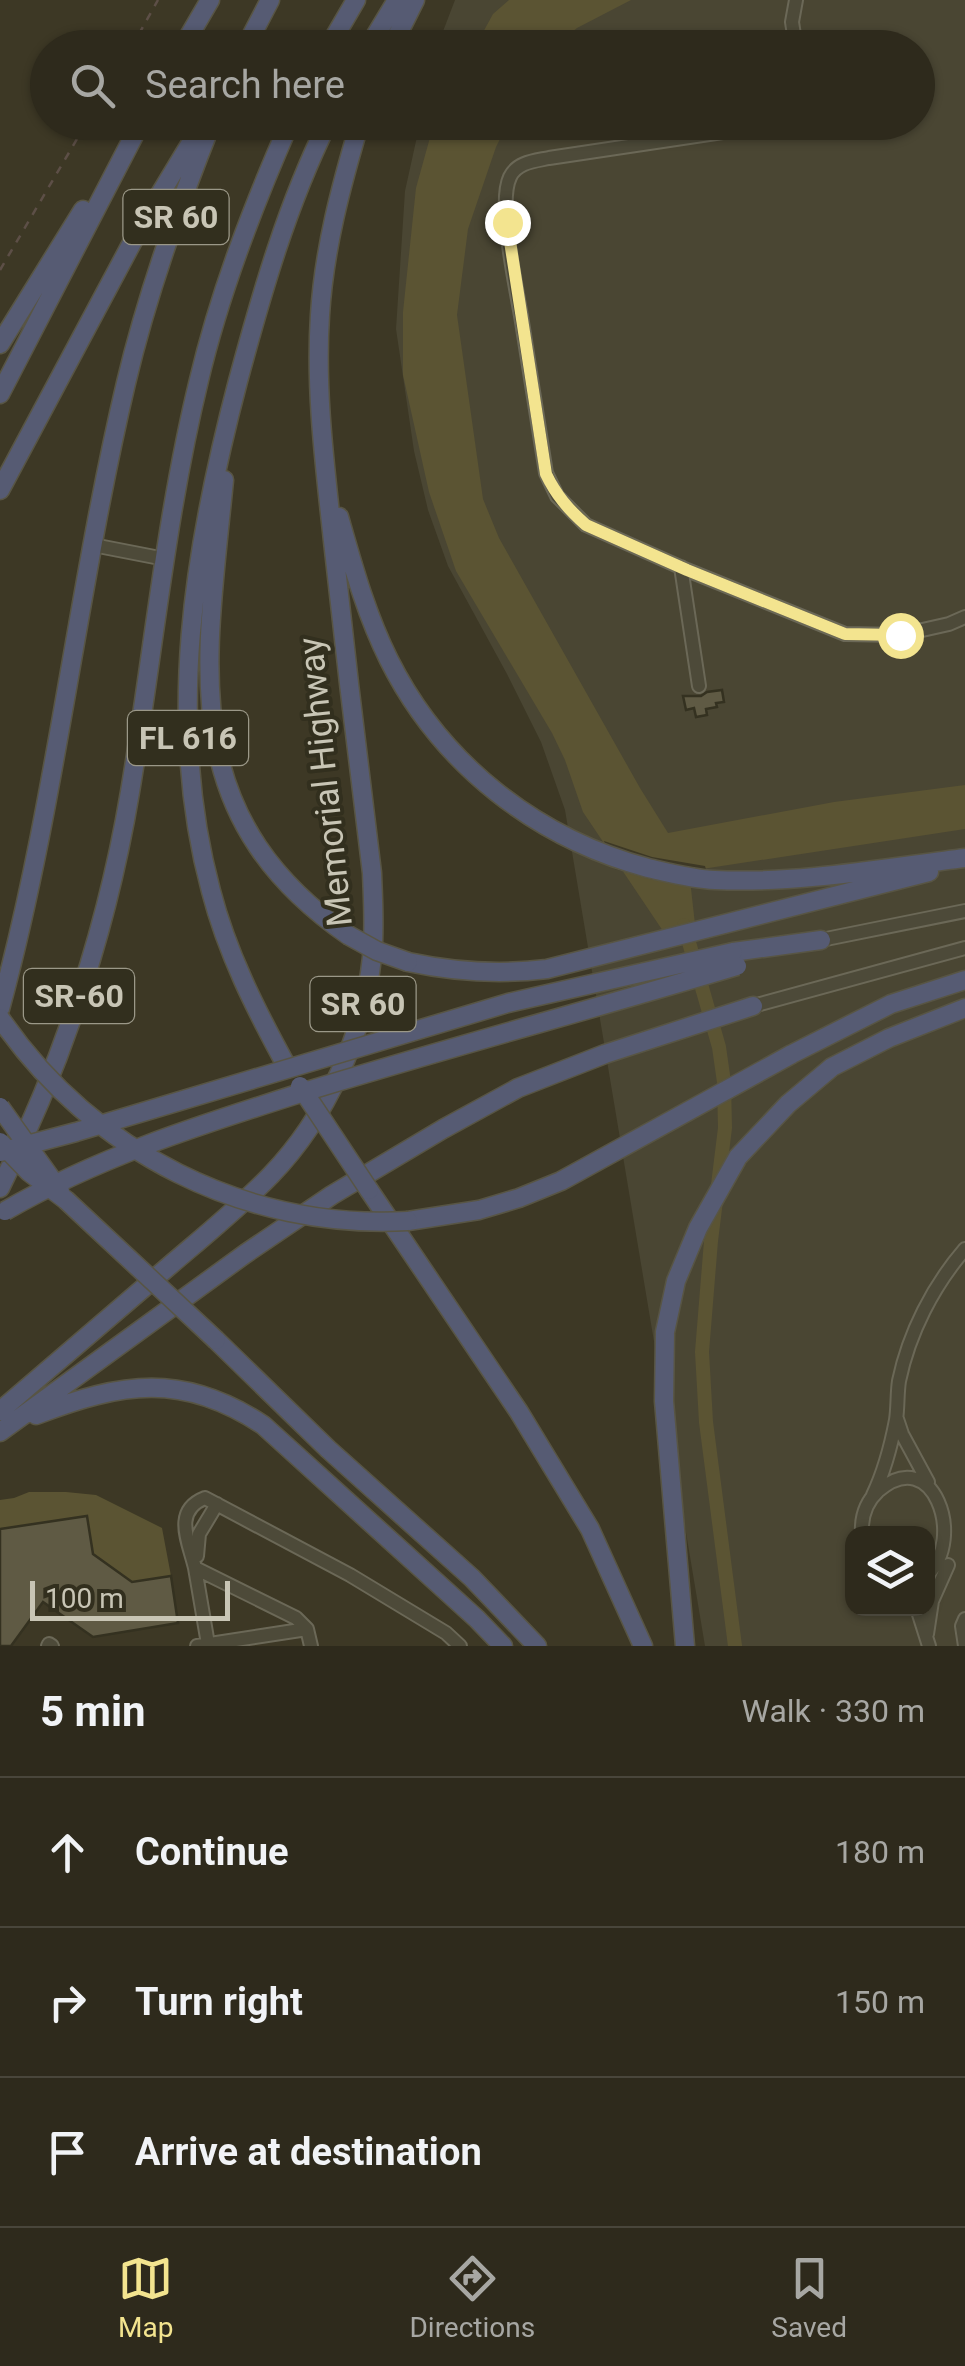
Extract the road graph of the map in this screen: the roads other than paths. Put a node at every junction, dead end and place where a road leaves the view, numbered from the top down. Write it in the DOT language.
graph roads {
  1 [pos="210,0"];
  2 [pos="270,0"];
  3 [pos="356,0"];
  4 [pos="397,0"];
  5 [pos="415,0"];
  6 [pos="796,0"];
  7 [pos="192,30"];
  8 [pos="254,30"];
  9 [pos="338,30"];
  10 [pos="379,30"];
  11 [pos="400,30"];
  12 [pos="793,30"];
  13 [pos="132,140"];
  14 [pos="192,140"];
  15 [pos="205,140"];
  16 [pos="282,140"];
  17 [pos="319,140"];
  18 [pos="355,140"];
  19 [pos="673,140"];
  20 [pos="122,158"];
  21 [pos="0,344"];
  22 [pos="0,394"];
  23 [pos="234,397"];
  24 [pos="323,452"];
  25 [pos="0,490"];
  26 [pos="93,545"];
  27 [pos="166,559"];
  28 [pos="681,567"];
  29 [pos="965,618"];
  30 [pos="699,686"];
  31 [pos="965,860"];
  32 [pos="965,911"];
  33 [pos="822,940"];
  34 [pos="965,948"];
  35 [pos="735,959"];
  36 [pos="965,980"];
  37 [pos="753,1006"];
  38 [pos="965,1008"];
  39 [pos="0,1009"];
  40 [pos="0,1018"];
  41 [pos="0,1107"];
  42 [pos="0,1142"];
  43 [pos="0,1152"];
  44 [pos="0,1188"];
  45 [pos="66,1200"];
  46 [pos="0,1214"];
  47 [pos="965,1248"];
  48 [pos="896,1418"];
  49 [pos="1,1424"];
  50 [pos="928,1482"];
  51 [pos="874,1495"];
  52 [pos="211,1501"];
  53 [pos="956,1508"];
  54 [pos="863,1526"];
  55 [pos="959,1539"];
  56 [pos="952,1557"];
  57 [pos="195,1568"];
  58 [pos="935,1569"];
  59 [pos="920,1616"];
  60 [pos="965,1619"];
  61 [pos="308,1629"];
  62 [pos="928,1640"];
  63 [pos="202,1645"];
  64 [pos="311,1646"];
  65 [pos="460,1646"];
  66 [pos="503,1646"];
  67 [pos="537,1646"];
  68 [pos="644,1646"];
  69 [pos="685,1646"];
  70 [pos="965,1646"];
  1 -- 7 [label="highway"];
  2 -- 8 [label="highway"];
  3 -- 9 [label="highway"];
  4 -- 10 [label="highway"];
  5 -- 11 [label="highway"];
  6 -- 12 [label="street"];
  13 -- 20 [label="highway"];
  14 -- 25 [label="highway"];
  15 -- 26 [label="highway, SR 60"];
  16 -- 27 [label="highway, SR-60"];
  17 -- 23 [label="highway, FL 616"];
  18 -- 24 [label="highway, Memorial Highway / SR 60"];
  19 -- 28 [label="street"];
  20 -- 21 [label="highway"];
  20 -- 22 [label="highway"];
  23 -- 31 [label="highway, bridge"];
  23 -- 68 [label="highway, FL 616, bridge"];
  24 -- 31 [label="highway"];
  24 -- 49 [label="highway, Memorial Highway / SR 60"];
  26 -- 27 [label="street"];
  26 -- 39 [label="highway, SR 60"];
  27 -- 44 [label="highway, SR-60"];
  28 -- 29 [label="street"];
  28 -- 30 [label="street"];
  32 -- 33 [label="street"];
  33 -- 35 [label="highway"];
  34 -- 37 [label="street"];
  35 -- 43 [label="highway, bridge"];
  35 -- 46 [label="highway, bridge"];
  36 -- 40 [label="highway, bridge"];
  37 -- 49 [label="highway"];
  38 -- 69 [label="highway"];
  41 -- 45 [label="highway, bridge"];
  42 -- 45 [label="highway, bridge"];
  45 -- 67 [label="highway, bridge"];
  47 -- 48 [label="street"];
  48 -- 50 [label="street"];
  48 -- 51 [label="street"];
  49 -- 66 [label="highway"];
  50 -- 51 [label="street"];
  50 -- 53 [label="street"];
  51 -- 54 [label="street"];
  52 -- 57 [label="street"];
  52 -- 57 [label="street"];
  52 -- 65 [label="street"];
  55 -- 56 [label="street"];
  56 -- 58 [label="street"];
  56 -- 62 [label="street"];
  57 -- 61 [label="street"];
  57 -- 63 [label="street"];
  59 -- 62 [label="street"];
  60 -- 70 [label="street"];
  61 -- 63 [label="street"];
  61 -- 64 [label="street"];
}
